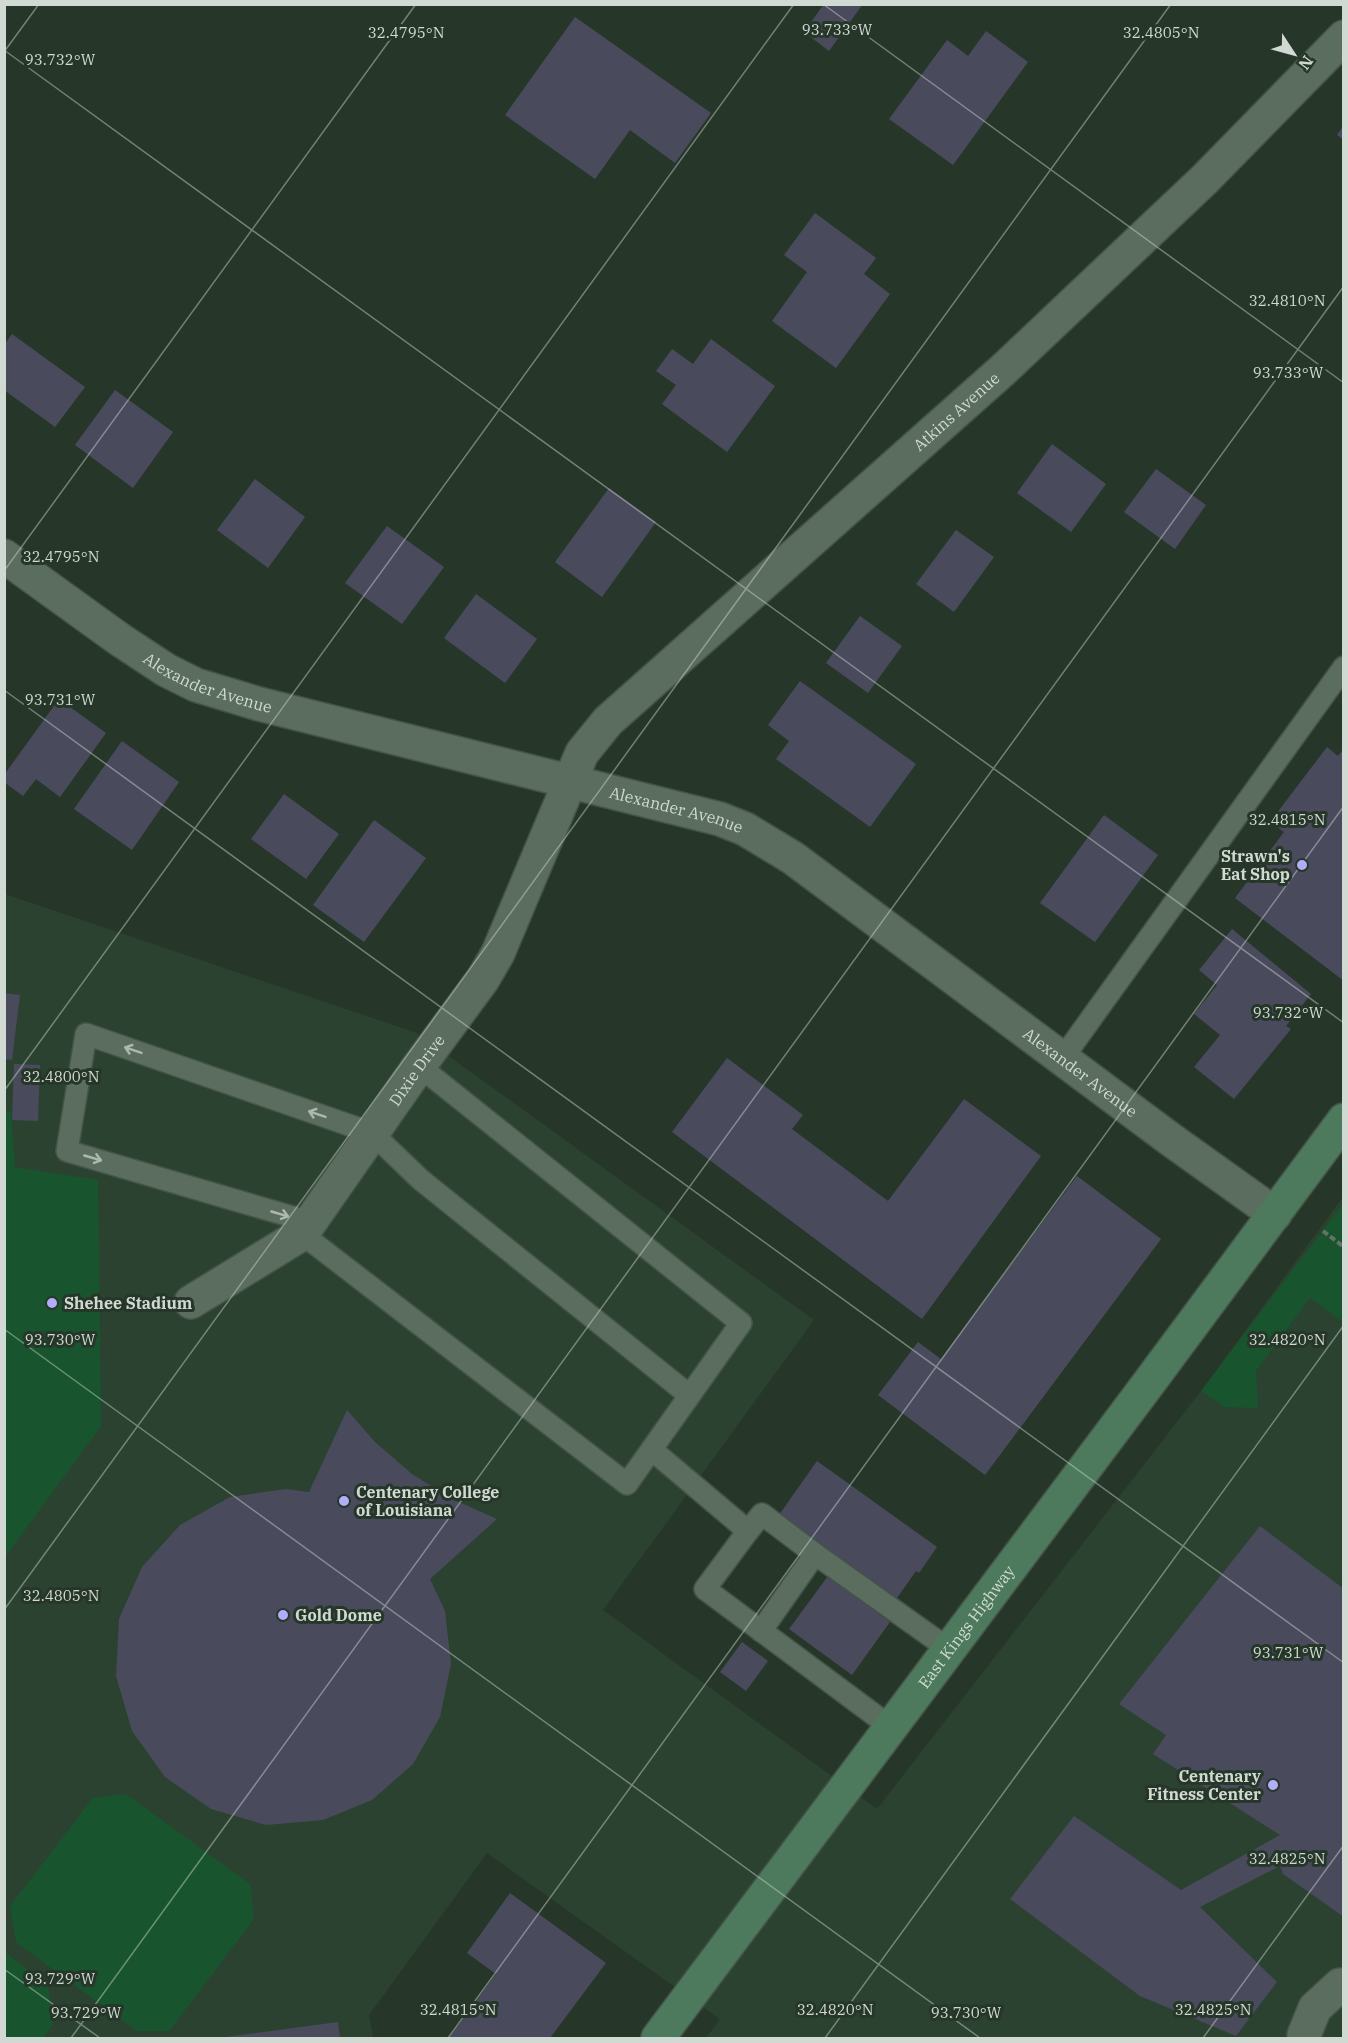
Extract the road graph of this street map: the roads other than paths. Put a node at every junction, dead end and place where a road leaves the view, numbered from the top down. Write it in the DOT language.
graph roads {
  1 [pos="1344,37"];
  2 [pos="4,556"];
  3 [pos="1344,667"];
  4 [pos="571,781"];
  5 [pos="1062,1059"];
  6 [pos="419,1066"];
  7 [pos="1344,1120"];
  8 [pos="372,1133"];
  9 [pos="1275,1214"];
  10 [pos="306,1228"];
  11 [pos="191,1302"];
  12 [pos="689,1395"];
  13 [pos="652,1450"];
  14 [pos="748,1531"];
  15 [pos="815,1554"];
  16 [pos="761,1631"];
  17 [pos="950,1650"];
  18 [pos="891,1728"];
  19 [pos="1344,1985"];
  20 [pos="658,2038"];
  21 [pos="1305,2038"];
  1 -- 4 [label="street, Atkins Avenue"];
  2 -- 4 [label="street, Alexander Avenue"];
  3 -- 5 [label="lane"];
  4 -- 5 [label="street, Alexander Avenue"];
  4 -- 6 [label="street, Dixie Drive"];
  5 -- 9 [label="street, Alexander Avenue"];
  6 -- 8 [label="street, Dixie Drive"];
  6 -- 12 [label="lane"];
  7 -- 9 [label="main road, East Kings Highway"];
  8 -- 10 [label="street, Dixie Drive"];
  8 -- 10 [label="lane, one-way"];
  8 -- 12 [label="lane"];
  9 -- 17 [label="main road, East Kings Highway"];
  10 -- 11 [label="street, Dixie Drive"];
  10 -- 13 [label="lane"];
  12 -- 13 [label="lane"];
  13 -- 14 [label="lane"];
  14 -- 15 [label="lane"];
  14 -- 16 [label="lane"];
  15 -- 16 [label="lane"];
  15 -- 17 [label="lane"];
  16 -- 18 [label="lane"];
  17 -- 18 [label="main road, East Kings Highway"];
  18 -- 20 [label="main road, East Kings Highway"];
  19 -- 21 [label="street"];
}
